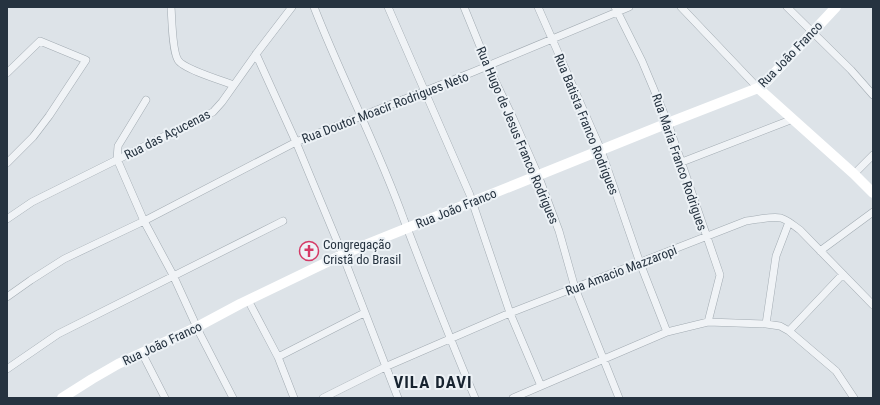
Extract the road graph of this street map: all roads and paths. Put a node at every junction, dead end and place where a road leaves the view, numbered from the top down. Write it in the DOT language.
graph roads {
  1 [pos="171,7"];
  2 [pos="292,7"];
  3 [pos="314,7"];
  4 [pos="388,7"];
  5 [pos="464,7"];
  6 [pos="538,7"];
  7 [pos="630,7"];
  8 [pos="680,7"];
  9 [pos="787,7"];
  10 [pos="836,7"];
  11 [pos="616,10"];
  12 [pos="812,32"];
  13 [pos="552,38"];
  14 [pos="256,54"];
  15 [pos="488,66"];
  16 [pos="7,73"];
  17 [pos="234,85"];
  18 [pos="758,88"];
  19 [pos="424,92"];
  20 [pos="873,95"];
  21 [pos="146,100"];
  22 [pos="361,115"];
  23 [pos="793,119"];
  24 [pos="668,123"];
  25 [pos="296,142"];
  26 [pos="601,150"];
  27 [pos="873,155"];
  28 [pos="117,159"];
  29 [pos="682,162"];
  30 [pos="7,163"];
  31 [pos="854,174"];
  32 [pos="538,175"];
  33 [pos="873,193"];
  34 [pos="472,202"];
  35 [pos="873,212"];
  36 [pos="7,219"];
  37 [pos="144,221"];
  38 [pos="283,221"];
  39 [pos="789,222"];
  40 [pos="407,227"];
  41 [pos="706,237"];
  42 [pos="820,251"];
  43 [pos="342,254"];
  44 [pos="640,263"];
  45 [pos="844,274"];
  46 [pos="173,275"];
  47 [pos="575,288"];
  48 [pos="7,297"];
  49 [pos="248,300"];
  50 [pos="873,305"];
  51 [pos="364,312"];
  52 [pos="510,313"];
  53 [pos="708,322"];
  54 [pos="766,324"];
  55 [pos="197,327"];
  56 [pos="789,330"];
  57 [pos="667,332"];
  58 [pos="450,338"];
  59 [pos="142,353"];
  60 [pos="278,357"];
  61 [pos="603,359"];
  62 [pos="385,367"];
  63 [pos="7,369"];
  64 [pos="541,386"];
  65 [pos="62,398"];
  66 [pos="165,398"];
  67 [pos="233,398"];
  68 [pos="294,398"];
  69 [pos="323,398"];
  70 [pos="398,398"];
  71 [pos="475,398"];
  72 [pos="513,398"];
  73 [pos="619,398"];
  74 [pos="854,398"];
  1 -- 17 [label="street"];
  2 -- 14 [label="street, Rua das Açucenas"];
  3 -- 22 [label="street"];
  4 -- 19 [label="street"];
  5 -- 15 [label="street, Rua Hugo de Jesus Franco Rodrigues"];
  6 -- 13 [label="street, Rua Batista Franco Rodrigues"];
  7 -- 11 [label="street, Rua Doutor Moacir Rodrigues Neto"];
  8 -- 18 [label="street"];
  9 -- 12 [label="street"];
  10 -- 12 [label="street, Rua João Franco"];
  11 -- 13 [label="street, Rua Doutor Moacir Rodrigues Neto"];
  11 -- 24 [label="street, Rua Maria Franco Rodrigues"];
  12 -- 18 [label="street, Rua João Franco"];
  12 -- 20 [label="street"];
  13 -- 15 [label="street, Rua Doutor Moacir Rodrigues Neto"];
  13 -- 26 [label="street, Rua Batista Franco Rodrigues"];
  14 -- 17 [label="street, Rua das Açucenas"];
  14 -- 25 [label="street"];
  15 -- 19 [label="street, Rua Doutor Moacir Rodrigues Neto"];
  15 -- 32 [label="street, Rua Hugo de Jesus Franco Rodrigues"];
  16 -- 30 [label="street"];
  17 -- 28 [label="street, Rua das Açucenas"];
  18 -- 23 [label="street"];
  18 -- 24 [label="street, Rua João Franco"];
  19 -- 22 [label="street, Rua Doutor Moacir Rodrigues Neto"];
  19 -- 34 [label="street"];
  21 -- 28 [label="street"];
  22 -- 25 [label="street, Rua Doutor Moacir Rodrigues Neto"];
  22 -- 40 [label="street"];
  23 -- 29 [label="street"];
  23 -- 31 [label="street"];
  24 -- 26 [label="street, Rua João Franco"];
  24 -- 29 [label="street, Rua Maria Franco Rodrigues"];
  25 -- 37 [label="street, Rua Doutor Moacir Rodrigues Neto"];
  25 -- 43 [label="street"];
  26 -- 32 [label="street, Rua João Franco"];
  26 -- 44 [label="street, Rua Batista Franco Rodrigues"];
  27 -- 31 [label="street"];
  28 -- 36 [label="street, Rua das Açucenas"];
  28 -- 37 [label="street"];
  29 -- 41 [label="street, Rua Maria Franco Rodrigues"];
  31 -- 33 [label="street"];
  32 -- 34 [label="street, Rua João Franco"];
  32 -- 47 [label="street, Rua Hugo de Jesus Franco Rodrigues"];
  34 -- 40 [label="street, Rua João Franco"];
  34 -- 52 [label="street"];
  35 -- 42 [label="street"];
  37 -- 46 [label="street"];
  37 -- 48 [label="street, Rua Doutor Moacir Rodrigues Neto"];
  38 -- 46 [label="street"];
  39 -- 41 [label="street, Rua Amacio Mazzaropi"];
  39 -- 42 [label="street, Rua Amacio Mazzaropi"];
  39 -- 54 [label="street"];
  40 -- 43 [label="street, Rua João Franco"];
  40 -- 58 [label="street"];
  41 -- 44 [label="street, Rua Amacio Mazzaropi"];
  41 -- 53 [label="street, Rua Maria Franco Rodrigues"];
  42 -- 45 [label="street, Rua Amacio Mazzaropi"];
  43 -- 49 [label="street, Rua João Franco"];
  43 -- 51 [label="street"];
  44 -- 47 [label="street, Rua Amacio Mazzaropi"];
  44 -- 57 [label="street, Rua Batista Franco Rodrigues"];
  45 -- 50 [label="street, Rua Amacio Mazzaropi"];
  45 -- 56 [label="street"];
  46 -- 55 [label="street"];
  46 -- 63 [label="street"];
  47 -- 52 [label="street, Rua Amacio Mazzaropi"];
  47 -- 61 [label="street, Rua Hugo de Jesus Franco Rodrigues"];
  49 -- 55 [label="street, Rua João Franco"];
  49 -- 60 [label="street"];
  51 -- 60 [label="street"];
  51 -- 62 [label="street"];
  52 -- 58 [label="street, Rua Amacio Mazzaropi"];
  52 -- 64 [label="street"];
  53 -- 54 [label="street"];
  53 -- 57 [label="street"];
  54 -- 56 [label="street"];
  55 -- 59 [label="street, Rua João Franco"];
  55 -- 67 [label="street"];
  56 -- 74 [label="street"];
  57 -- 61 [label="street"];
  58 -- 62 [label="street, Rua Amacio Mazzaropi"];
  58 -- 71 [label="street"];
  59 -- 65 [label="street, Rua João Franco"];
  59 -- 66 [label="street"];
  60 -- 68 [label="street"];
  61 -- 64 [label="street"];
  61 -- 73 [label="street, Rua Hugo de Jesus Franco Rodrigues"];
  62 -- 69 [label="street, Rua Amacio Mazzaropi"];
  62 -- 70 [label="street"];
  64 -- 72 [label="street"];
}
